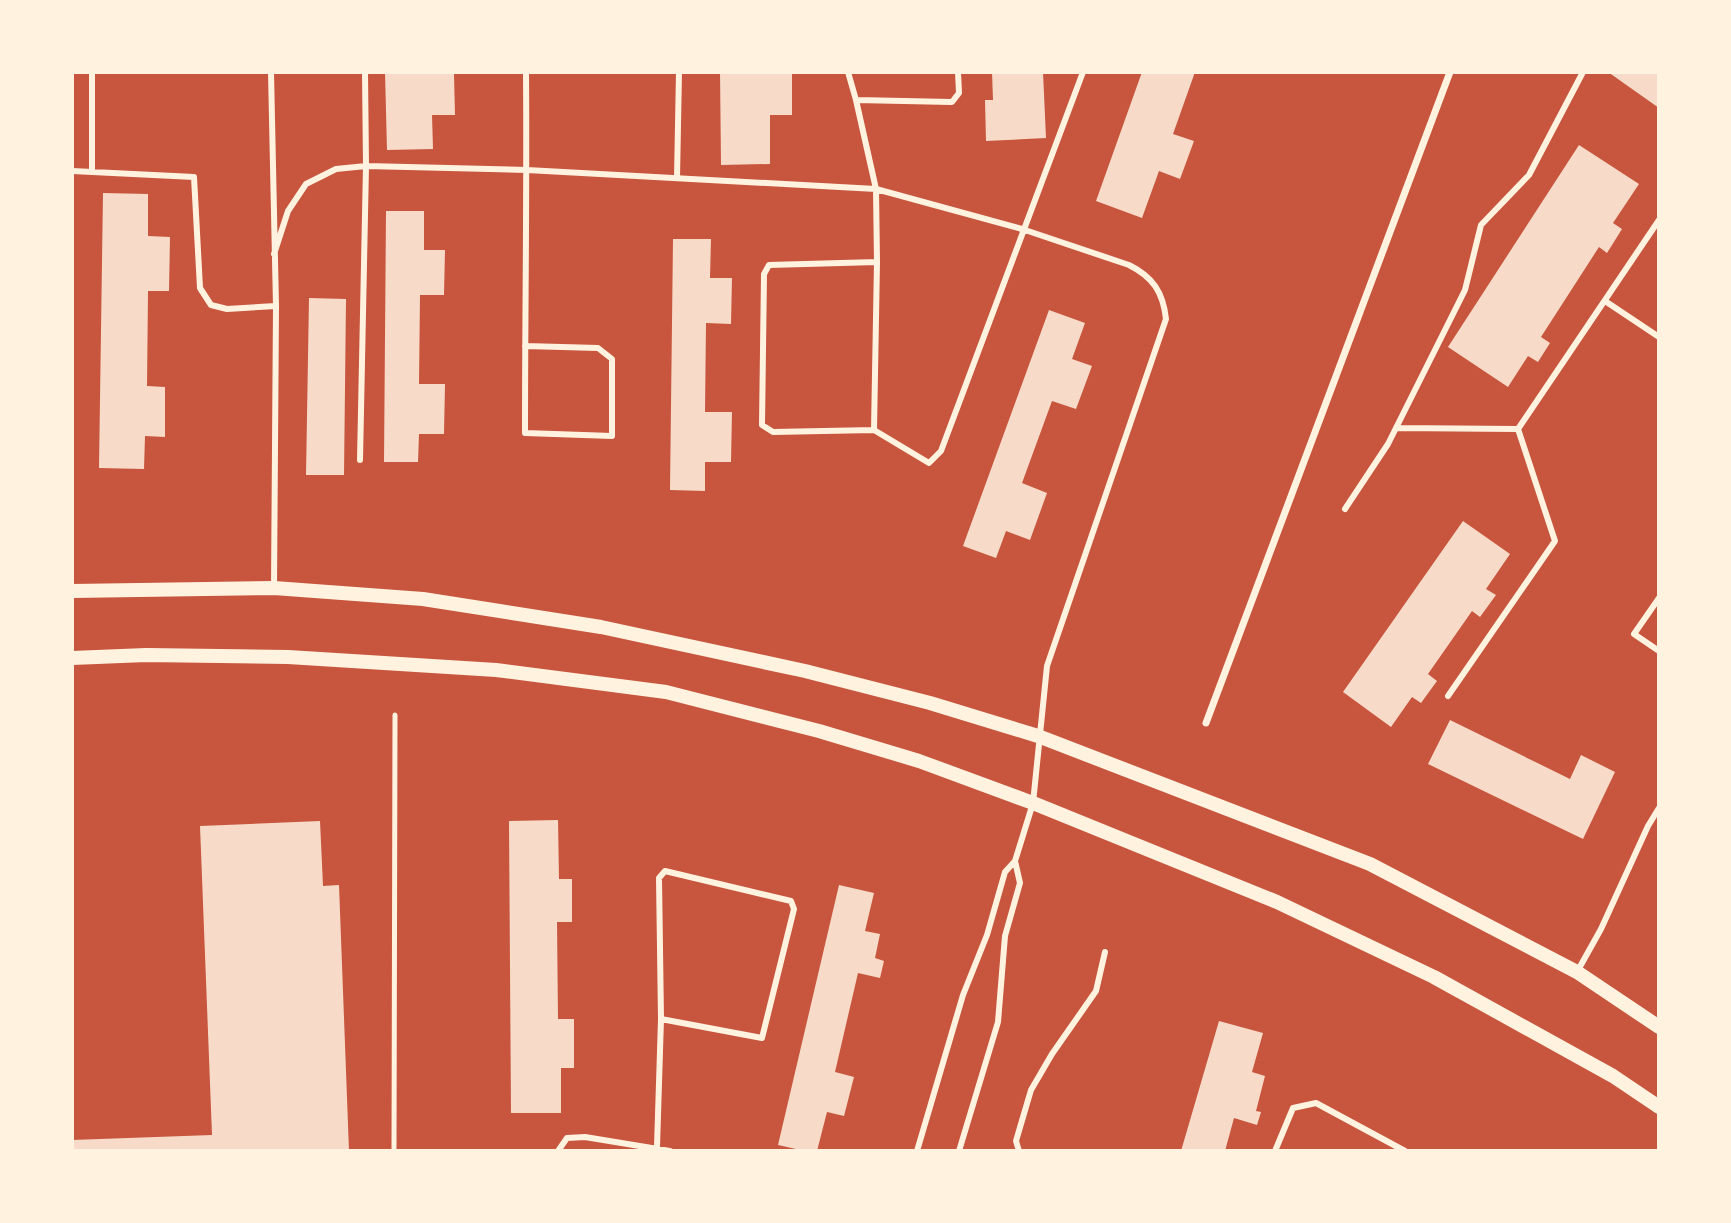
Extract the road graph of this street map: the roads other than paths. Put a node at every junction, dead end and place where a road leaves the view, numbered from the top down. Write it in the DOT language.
graph roads {
  1 [pos="92,72"];
  2 [pos="271,72"];
  3 [pos="365,72"];
  4 [pos="526,72"];
  5 [pos="679,72"];
  6 [pos="848,72"];
  7 [pos="958,72"];
  8 [pos="1083,72"];
  9 [pos="1450,72"];
  10 [pos="1583,72"];
  11 [pos="856,100"];
  12 [pos="366,166"];
  13 [pos="527,170"];
  14 [pos="72,171"];
  15 [pos="92,172"];
  16 [pos="677,178"];
  17 [pos="876,189"];
  18 [pos="1659,220"];
  19 [pos="1022,229"];
  20 [pos="274,254"];
  21 [pos="877,262"];
  22 [pos="1605,301"];
  23 [pos="276,306"];
  24 [pos="1659,337"];
  25 [pos="525,346"];
  26 [pos="1396,428"];
  27 [pos="1518,429"];
  28 [pos="874,430"];
  29 [pos="360,460"];
  30 [pos="1345,509"];
  31 [pos="274,588"];
  32 [pos="72,591"];
  33 [pos="1659,598"];
  34 [pos="1659,651"];
  35 [pos="72,658"];
  36 [pos="1448,696"];
  37 [pos="1206,723"];
  38 [pos="1038,736"];
  39 [pos="1033,803"];
  40 [pos="1659,808"];
  41 [pos="1015,861"];
  42 [pos="1105,952"];
  43 [pos="1577,972"];
  44 [pos="661,1019"];
  45 [pos="1659,1027"];
  46 [pos="1659,1107"];
  47 [pos="657,1147"];
  48 [pos="558,1151"];
  49 [pos="670,1151"];
  50 [pos="917,1151"];
  51 [pos="959,1151"];
  52 [pos="1019,1151"];
  53 [pos="1275,1151"];
  54 [pos="1405,1151"];
  1 -- 15 [label="lane"];
  2 -- 20 [label="lane"];
  3 -- 12 [label="lane"];
  4 -- 13 [label="lane"];
  5 -- 16 [label="lane"];
  6 -- 11 [label="lane"];
  7 -- 11 [label="lane"];
  8 -- 19 [label="lane"];
  9 -- 37 [label="street"];
  10 -- 26 [label="lane"];
  11 -- 17 [label="lane"];
  12 -- 13 [label="lane"];
  12 -- 20 [label="lane"];
  12 -- 29 [label="lane"];
  13 -- 16 [label="lane"];
  13 -- 25 [label="lane"];
  14 -- 15 [label="lane"];
  15 -- 23 [label="lane"];
  16 -- 17 [label="lane"];
  17 -- 19 [label="lane"];
  17 -- 21 [label="lane"];
  18 -- 22 [label="lane"];
  19 -- 28 [label="lane"];
  19 -- 38 [label="lane"];
  20 -- 23 [label="lane"];
  21 -- 28 [label="lane"];
  21 -- 28 [label="lane"];
  22 -- 24 [label="lane"];
  22 -- 27 [label="lane"];
  23 -- 31 [label="lane"];
  25 -- 25 [label="lane"];
  26 -- 27 [label="lane"];
  26 -- 30 [label="lane"];
  27 -- 36 [label="lane"];
  31 -- 32 [label="street"];
  31 -- 38 [label="street"];
  33 -- 34 [label="lane"];
  35 -- 39 [label="street"];
  38 -- 39 [label="lane"];
  38 -- 43 [label="street"];
  39 -- 41 [label="lane"];
  39 -- 46 [label="street"];
  40 -- 43 [label="lane"];
  41 -- 50 [label="lane"];
  41 -- 51 [label="lane"];
  42 -- 52 [label="lane"];
  43 -- 45 [label="street"];
  44 -- 44 [label="lane"];
  44 -- 47 [label="lane"];
  47 -- 48 [label="lane"];
  47 -- 49 [label="lane"];
  53 -- 54 [label="lane"];
}
